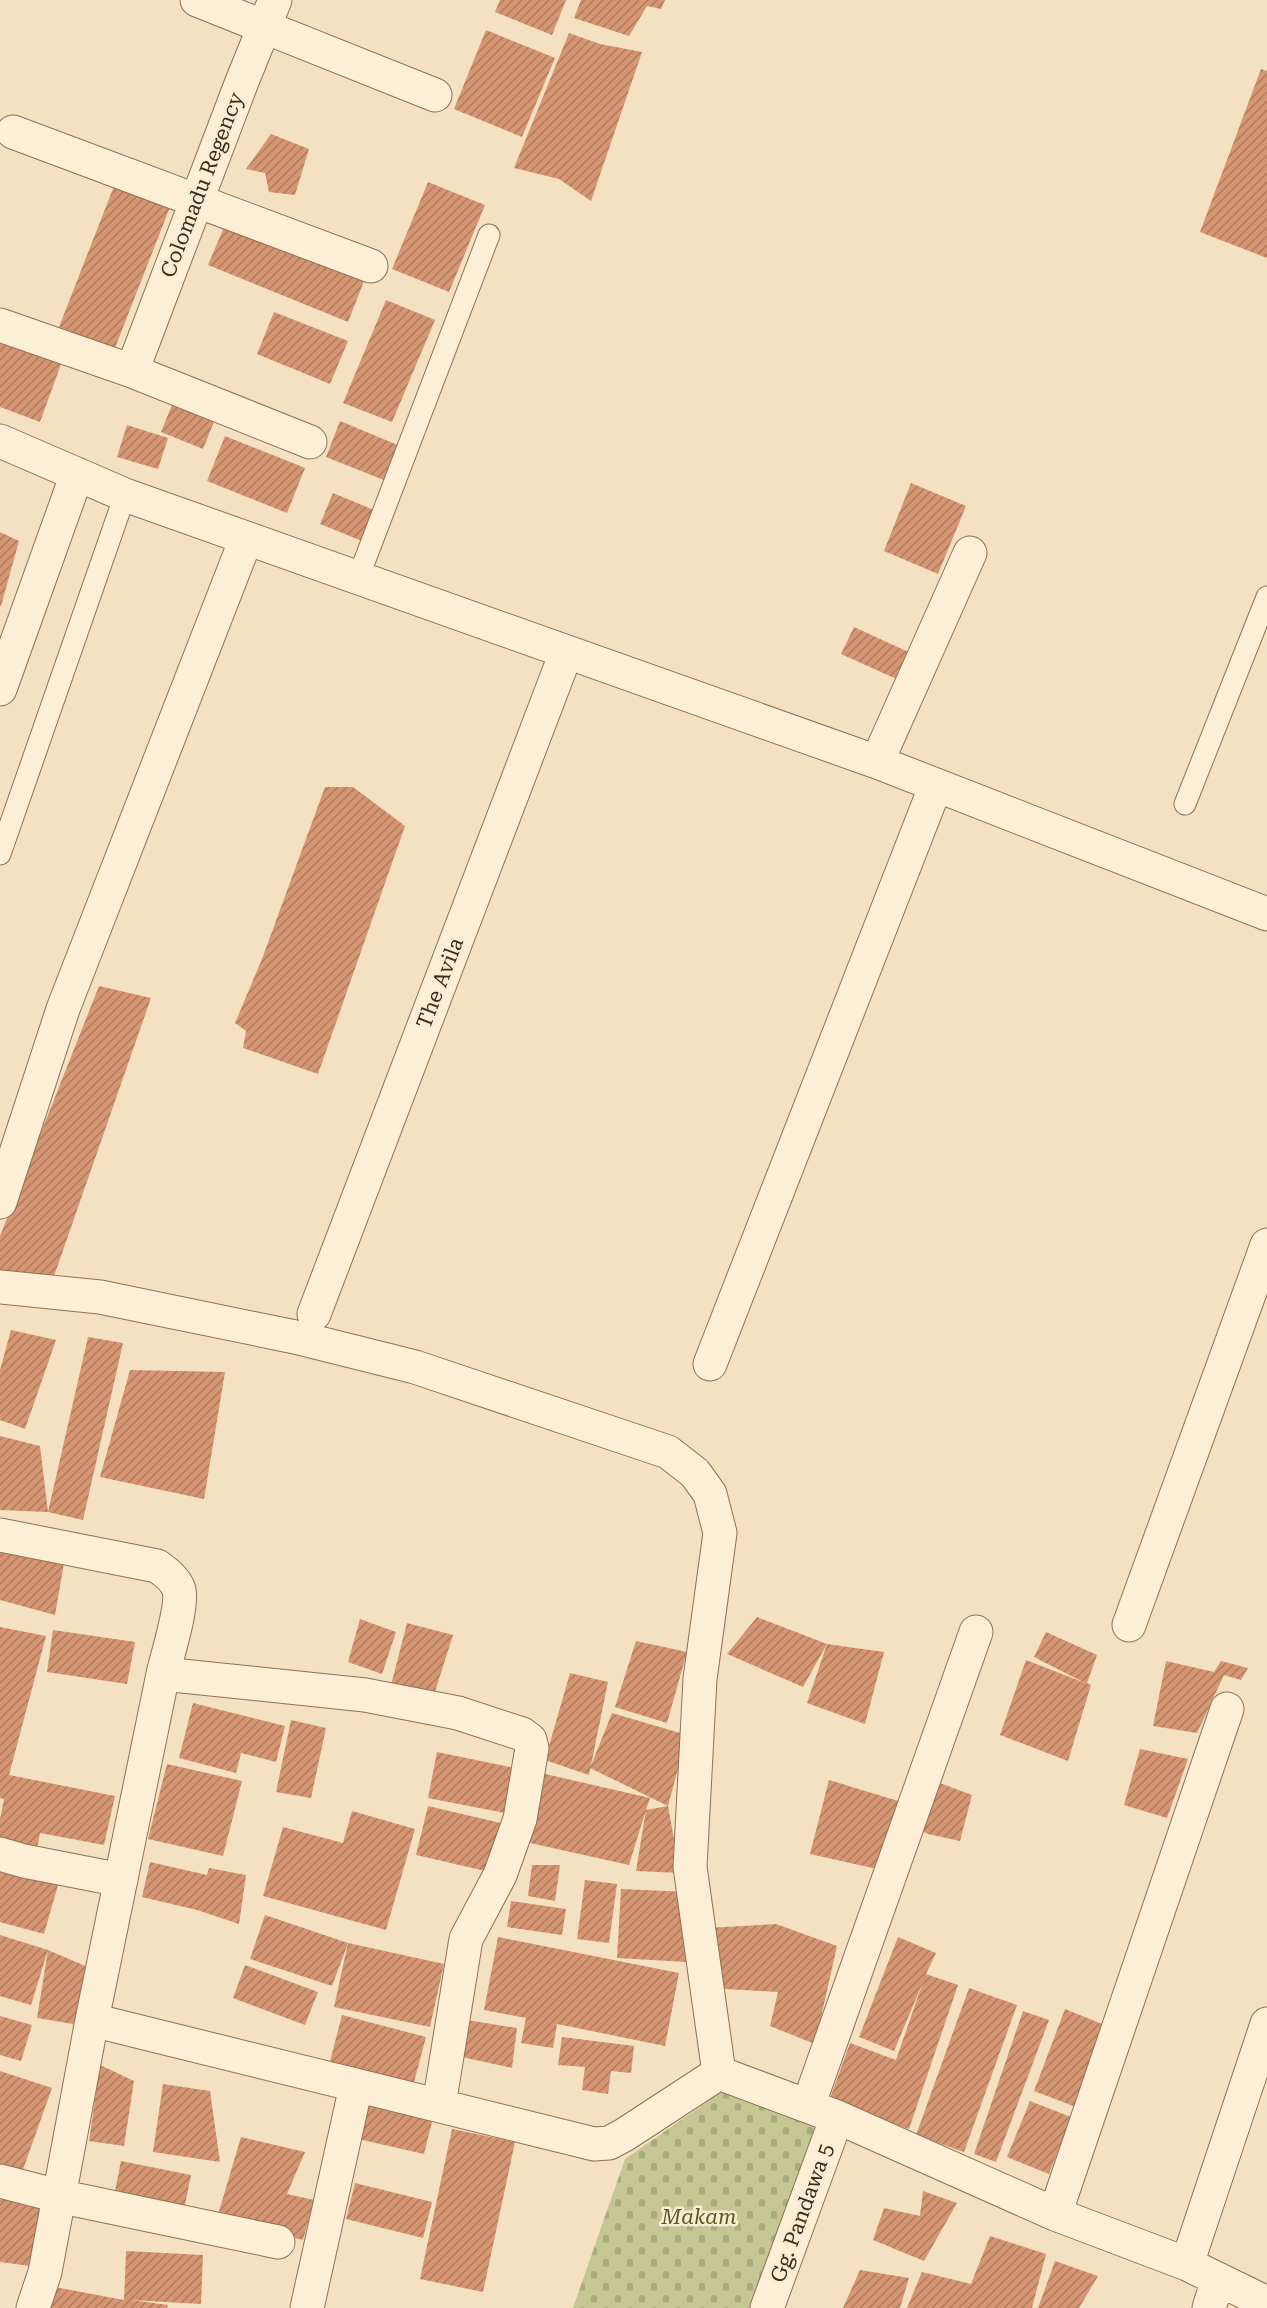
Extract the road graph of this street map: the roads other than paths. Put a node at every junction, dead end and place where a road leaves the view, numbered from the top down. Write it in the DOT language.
graph roads {
  1 [pos="197,0"];
  2 [pos="270,13"];
  3 [pos="435,95"];
  4 [pos="13,132"];
  5 [pos="196,202"];
  6 [pos="489,235"];
  7 [pos="371,266"];
  8 [pos="0,325"];
  9 [pos="132,371"];
  10 [pos="0,441"];
  11 [pos="309,442"];
  12 [pos="77,474"];
  13 [pos="125,495"];
  14 [pos="246,539"];
  15 [pos="970,553"];
  16 [pos="358,578"];
  17 [pos="1267,597"];
  18 [pos="566,653"];
  19 [pos="0,689"];
  20 [pos="878,762"];
  21 [pos="936,785"];
  22 [pos="1185,804"];
  23 [pos="0,854"];
  24 [pos="1267,914"];
  25 [pos="0,1202"];
  26 [pos="1267,1245"];
  27 [pos="0,1287"];
  28 [pos="314,1314"];
  29 [pos="710,1364"];
  30 [pos="0,1535"];
  31 [pos="1129,1625"];
  32 [pos="976,1632"];
  33 [pos="163,1674"];
  34 [pos="1227,1709"];
  35 [pos="0,1854"];
  36 [pos="121,1880"];
  37 [pos="92,2020"];
  38 [pos="1267,2024"];
  39 [pos="718,2073"];
  40 [pos="356,2086"];
  41 [pos="439,2105"];
  42 [pos="822,2112"];
  43 [pos="0,2181"];
  44 [pos="58,2196"];
  45 [pos="1056,2214"];
  46 [pos="278,2242"];
  47 [pos="1187,2264"];
  48 [pos="1214,2294"];
  49 [pos="1267,2303"];
  50 [pos="33,2308"];
  51 [pos="307,2308"];
  52 [pos="767,2308"];
  1 -- 2 [label="street"];
  2 -- 3 [label="street"];
  2 -- 5 [label="street, Colomadu Regency"];
  4 -- 5 [label="street"];
  5 -- 7 [label="street"];
  5 -- 9 [label="street, Colomadu Regency"];
  6 -- 16 [label="lane"];
  8 -- 9 [label="street"];
  9 -- 11 [label="street"];
  10 -- 12 [label="street"];
  12 -- 13 [label="street"];
  12 -- 19 [label="street"];
  13 -- 14 [label="street"];
  13 -- 23 [label="lane"];
  14 -- 16 [label="street"];
  14 -- 25 [label="street"];
  15 -- 20 [label="street"];
  16 -- 18 [label="street"];
  17 -- 22 [label="lane"];
  18 -- 20 [label="street"];
  18 -- 28 [label="street, The Avila"];
  20 -- 21 [label="street"];
  21 -- 24 [label="street"];
  21 -- 29 [label="street"];
  26 -- 31 [label="street"];
  27 -- 39 [label="street"];
  30 -- 33 [label="street"];
  32 -- 42 [label="street, Gg. Pandawa 5"];
  33 -- 36 [label="street"];
  33 -- 41 [label="street"];
  34 -- 45 [label="street"];
  35 -- 36 [label="street"];
  36 -- 37 [label="street"];
  37 -- 40 [label="street"];
  37 -- 44 [label="street"];
  38 -- 47 [label="street"];
  39 -- 41 [label="street"];
  39 -- 42 [label="street"];
  40 -- 41 [label="street"];
  40 -- 51 [label="street"];
  42 -- 45 [label="street"];
  42 -- 52 [label="street, Gg. Pandawa 5"];
  43 -- 44 [label="street"];
  44 -- 46 [label="street"];
  44 -- 50 [label="street"];
  45 -- 47 [label="street"];
  47 -- 48 [label="street"];
  48 -- 49 [label="street"];
}
